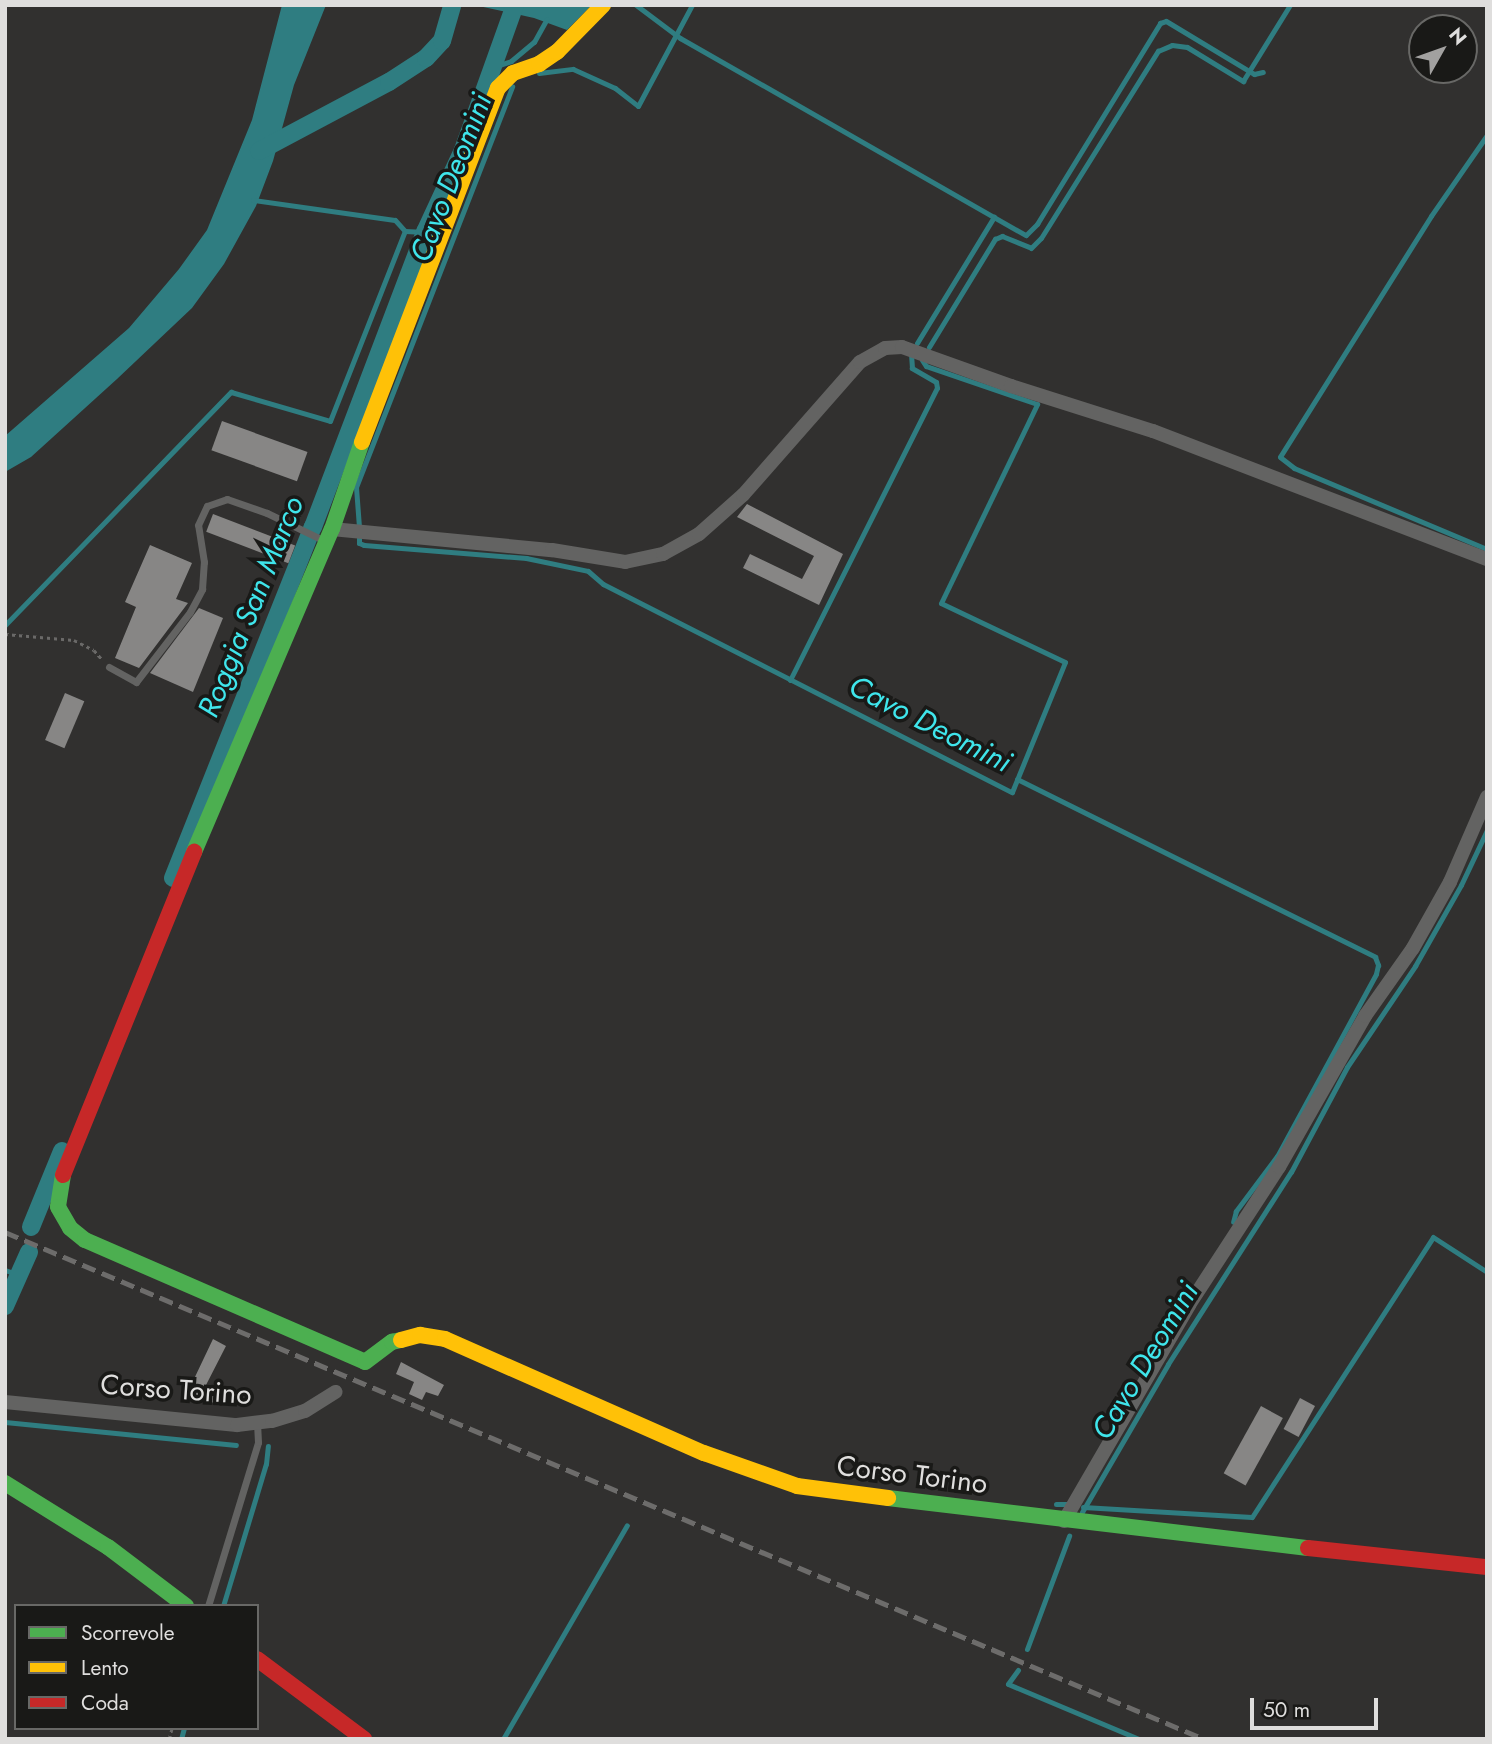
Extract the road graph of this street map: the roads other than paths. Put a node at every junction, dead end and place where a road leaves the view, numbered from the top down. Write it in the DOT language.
graph roads {
  1 [pos="603,5"];
  2 [pos="325,536"];
  3 [pos="1487,559"];
  4 [pos="109,667"];
  5 [pos="1487,797"];
  6 [pos="335,1392"];
  7 [pos="5,1402"];
  8 [pos="257,1423"];
  9 [pos="5,1482"];
  10 [pos="1064,1521"];
  11 [pos="1487,1567"];
  12 [pos="183,1604"];
  13 [pos="209,1604"];
  14 [pos="259,1660"];
  15 [pos="364,1739"];
  1 -- 2 [label="street"];
  2 -- 3 [label="street"];
  2 -- 4 [label="lane"];
  2 -- 10 [label="street, Corso Torino"];
  5 -- 10 [label="street"];
  6 -- 8 [label="street, Corso Torino"];
  7 -- 8 [label="street, Corso Torino"];
  8 -- 13 [label="lane"];
  9 -- 12 [label="street"];
  10 -- 11 [label="street, Corso Torino"];
  14 -- 15 [label="street"];
}
